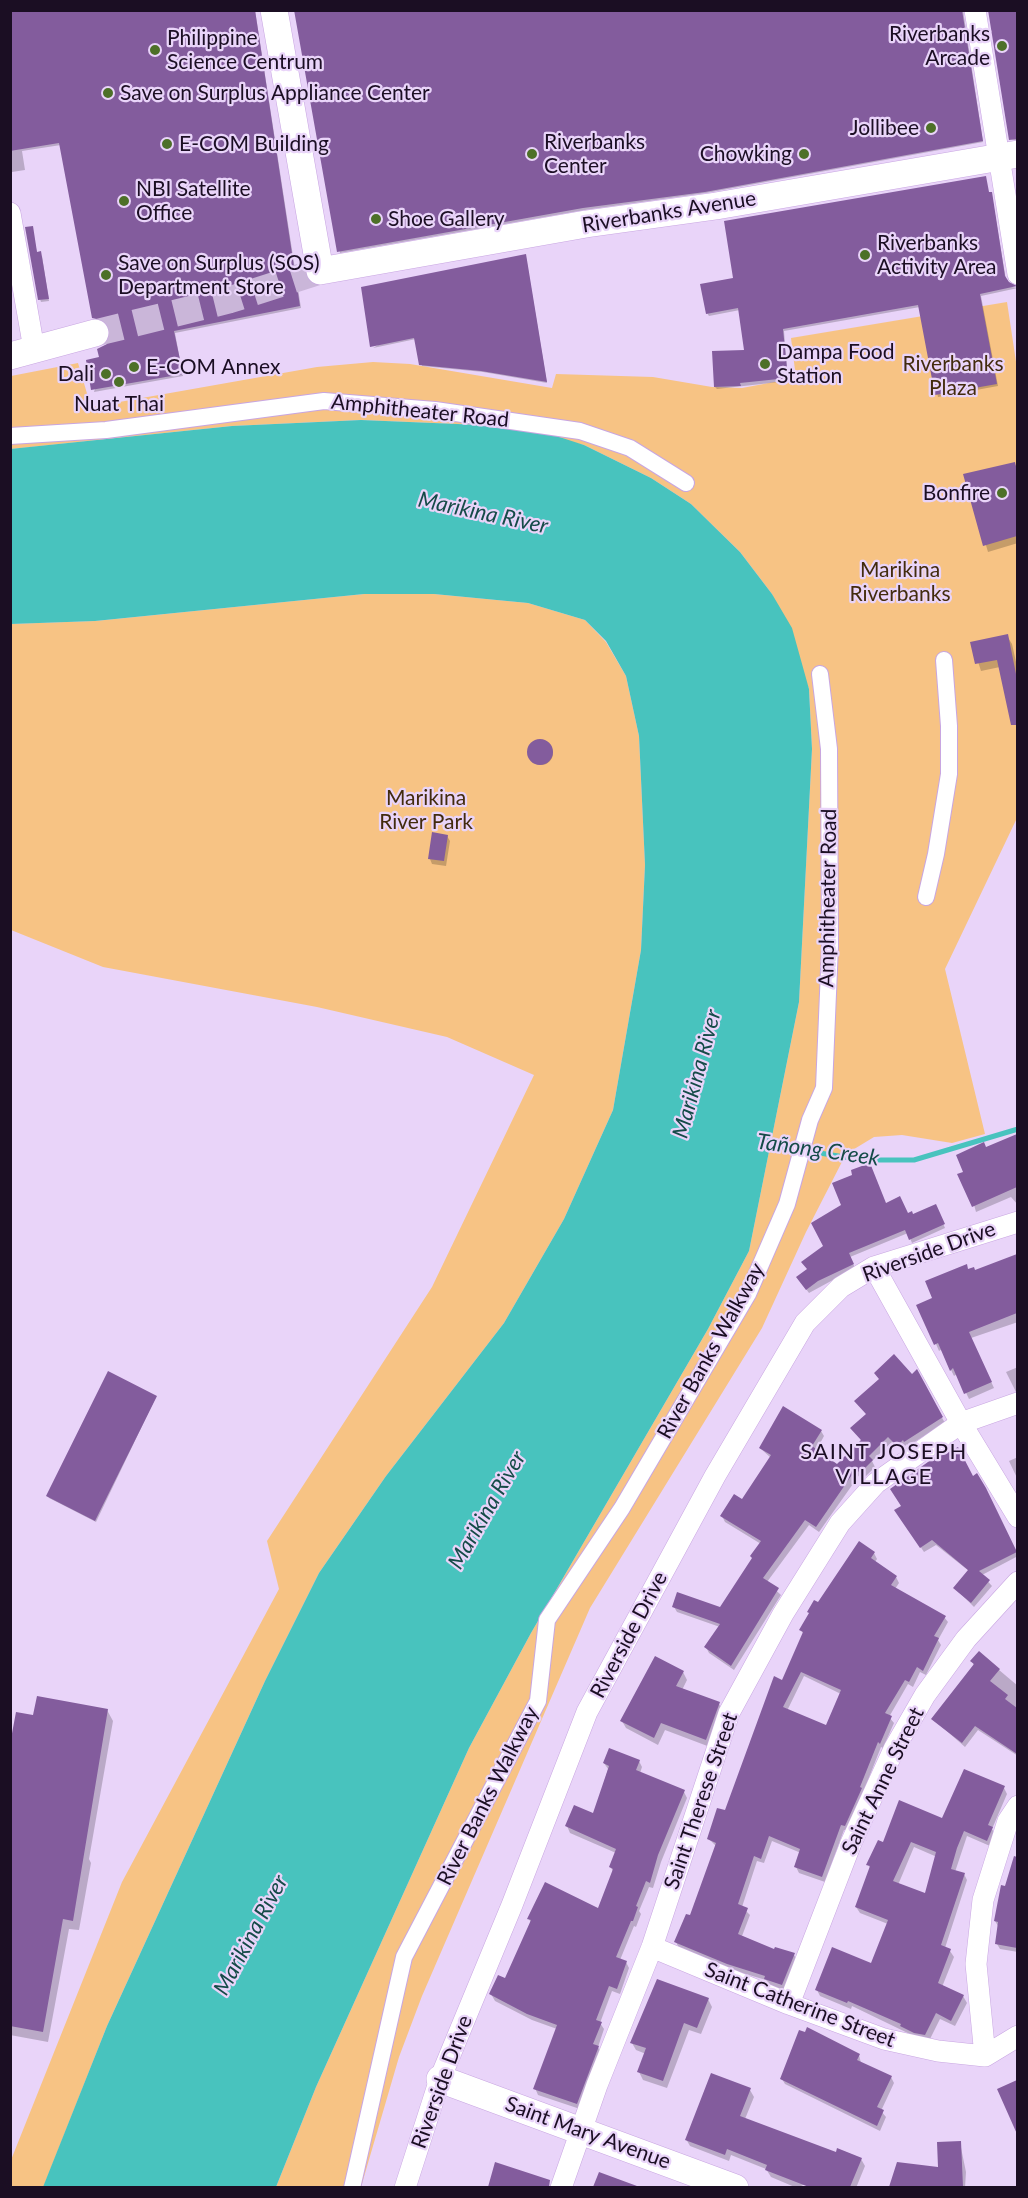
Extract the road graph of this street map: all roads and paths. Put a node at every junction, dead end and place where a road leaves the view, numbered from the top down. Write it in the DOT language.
graph roads {
  1 [pos="274,10"];
  2 [pos="975,10"];
  3 [pos="1008,156"];
  4 [pos="10,213"];
  5 [pos="1017,274"];
  6 [pos="95,333"];
  7 [pos="22,352"];
  8 [pos="10,436"];
  9 [pos="687,483"];
  10 [pos="944,660"];
  11 [pos="820,674"];
  12 [pos="926,897"];
  13 [pos="787,1204"];
  14 [pos="1017,1222"];
  15 [pos="874,1267"];
  16 [pos="1017,1403"];
  17 [pos="961,1423"];
  18 [pos="1017,1517"];
  19 [pos="1017,1582"];
  20 [pos="1017,1806"];
  21 [pos="652,1947"];
  22 [pos="789,2004"];
  23 [pos="1017,2036"];
  24 [pos="985,2056"];
  25 [pos="440,2079"];
  26 [pos="581,2130"];
  27 [pos="352,2187"];
  28 [pos="405,2187"];
  29 [pos="561,2187"];
  30 [pos="735,2187"];
  1 -- 3 [label="street, Riverbanks Avenue"];
  2 -- 3 [label="street"];
  3 -- 5 [label="street"];
  4 -- 7 [label="street"];
  6 -- 7 [label="street"];
  8 -- 9 [label="street, Amphitheater Road"];
  10 -- 12 [label="street"];
  11 -- 13 [label="street, Amphitheater Road"];
  13 -- 27 [label="street, River Banks Walkway"];
  14 -- 15 [label="street, Riverside Drive"];
  15 -- 17 [label="street"];
  15 -- 25 [label="street, Riverside Drive"];
  16 -- 17 [label="street, Saint Therese Street"];
  17 -- 18 [label="street"];
  17 -- 21 [label="street, Saint Therese Street"];
  19 -- 22 [label="street, Saint Anne Street"];
  20 -- 24 [label="street"];
  21 -- 22 [label="street, Saint Catherine Street"];
  21 -- 26 [label="street, Saint Therese Street"];
  22 -- 24 [label="street, Saint Catherine Street"];
  23 -- 24 [label="street"];
  25 -- 26 [label="street, Saint Mary Avenue"];
  25 -- 28 [label="street, Riverside Drive"];
  26 -- 29 [label="street, Saint Therese Street"];
  26 -- 30 [label="street, Saint Mary Avenue"];
}
